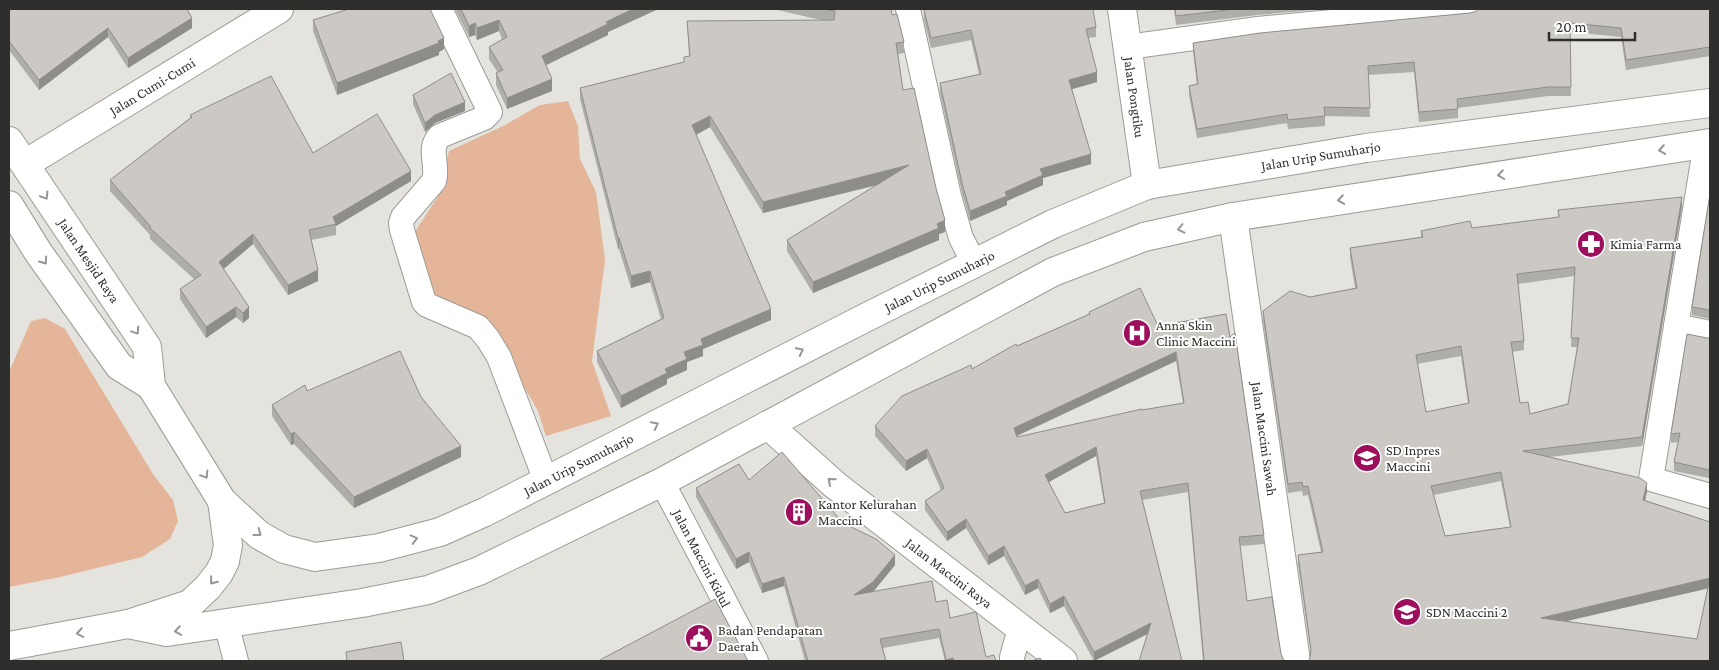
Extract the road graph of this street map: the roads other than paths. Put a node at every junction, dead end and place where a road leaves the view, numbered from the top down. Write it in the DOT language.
graph roads {
  1 [pos="280,9"];
  2 [pos="440,9"];
  3 [pos="908,9"];
  4 [pos="1122,9"];
  5 [pos="1469,9"];
  6 [pos="1359,14"];
  7 [pos="1128,47"];
  8 [pos="1710,102"];
  9 [pos="9,141"];
  10 [pos="1708,143"];
  11 [pos="24,164"];
  12 [pos="1147,185"];
  13 [pos="9,205"];
  14 [pos="1233,217"];
  15 [pos="974,263"];
  16 [pos="1676,326"];
  17 [pos="1710,333"];
  18 [pos="151,386"];
  19 [pos="768,426"];
  20 [pos="546,481"];
  21 [pos="662,482"];
  22 [pos="1710,496"];
  23 [pos="222,501"];
  24 [pos="226,623"];
  25 [pos="128,624"];
  26 [pos="1020,629"];
  27 [pos="9,646"];
  28 [pos="236,661"];
  29 [pos="756,661"];
  30 [pos="1012,661"];
  31 [pos="1063,661"];
  32 [pos="1296,661"];
  1 -- 11 [label="main road, Jalan Cumi-Cumi"];
  2 -- 20 [label="street"];
  3 -- 15 [label="street"];
  4 -- 7 [label="main road, Jalan Pongtiku"];
  5 -- 6 [label="street"];
  6 -- 7 [label="street"];
  7 -- 12 [label="main road, Jalan Pongtiku"];
  8 -- 12 [label="main road, Jalan Urip Sumuharjo"];
  9 -- 11 [label="main road, Jalan Mesjid Raya"];
  10 -- 14 [label="main road, one-way"];
  10 -- 16 [label="street"];
  11 -- 18 [label="main road, Jalan Mesjid Raya, one-way"];
  12 -- 15 [label="main road, Jalan Urip Sumuharjo"];
  13 -- 18 [label="main road, Jalan Mesjid Raya, one-way"];
  14 -- 19 [label="main road, one-way"];
  14 -- 32 [label="main road, Jalan Maccini Sawah"];
  20 -- 15 [label="main road, Jalan Urip Sumuharjo, one-way"];
  16 -- 17 [label="street"];
  16 -- 22 [label="street"];
  18 -- 23 [label="main road, Jalan Mesjid Raya, one-way"];
  19 -- 21 [label="main road"];
  26 -- 19 [label="main road, Jalan Maccini Raya, one-way"];
  23 -- 20 [label="main road, Jalan Urip Sumuharjo, one-way"];
  21 -- 24 [label="main road"];
  21 -- 29 [label="street, Jalan Maccini Kidul"];
  23 -- 25 [label="main road, one-way"];
  24 -- 25 [label="main road, one-way"];
  24 -- 28 [label="street"];
  25 -- 27 [label="main road, one-way"];
  26 -- 30 [label="street"];
  26 -- 31 [label="main road, Jalan Maccini Raya"];
}
